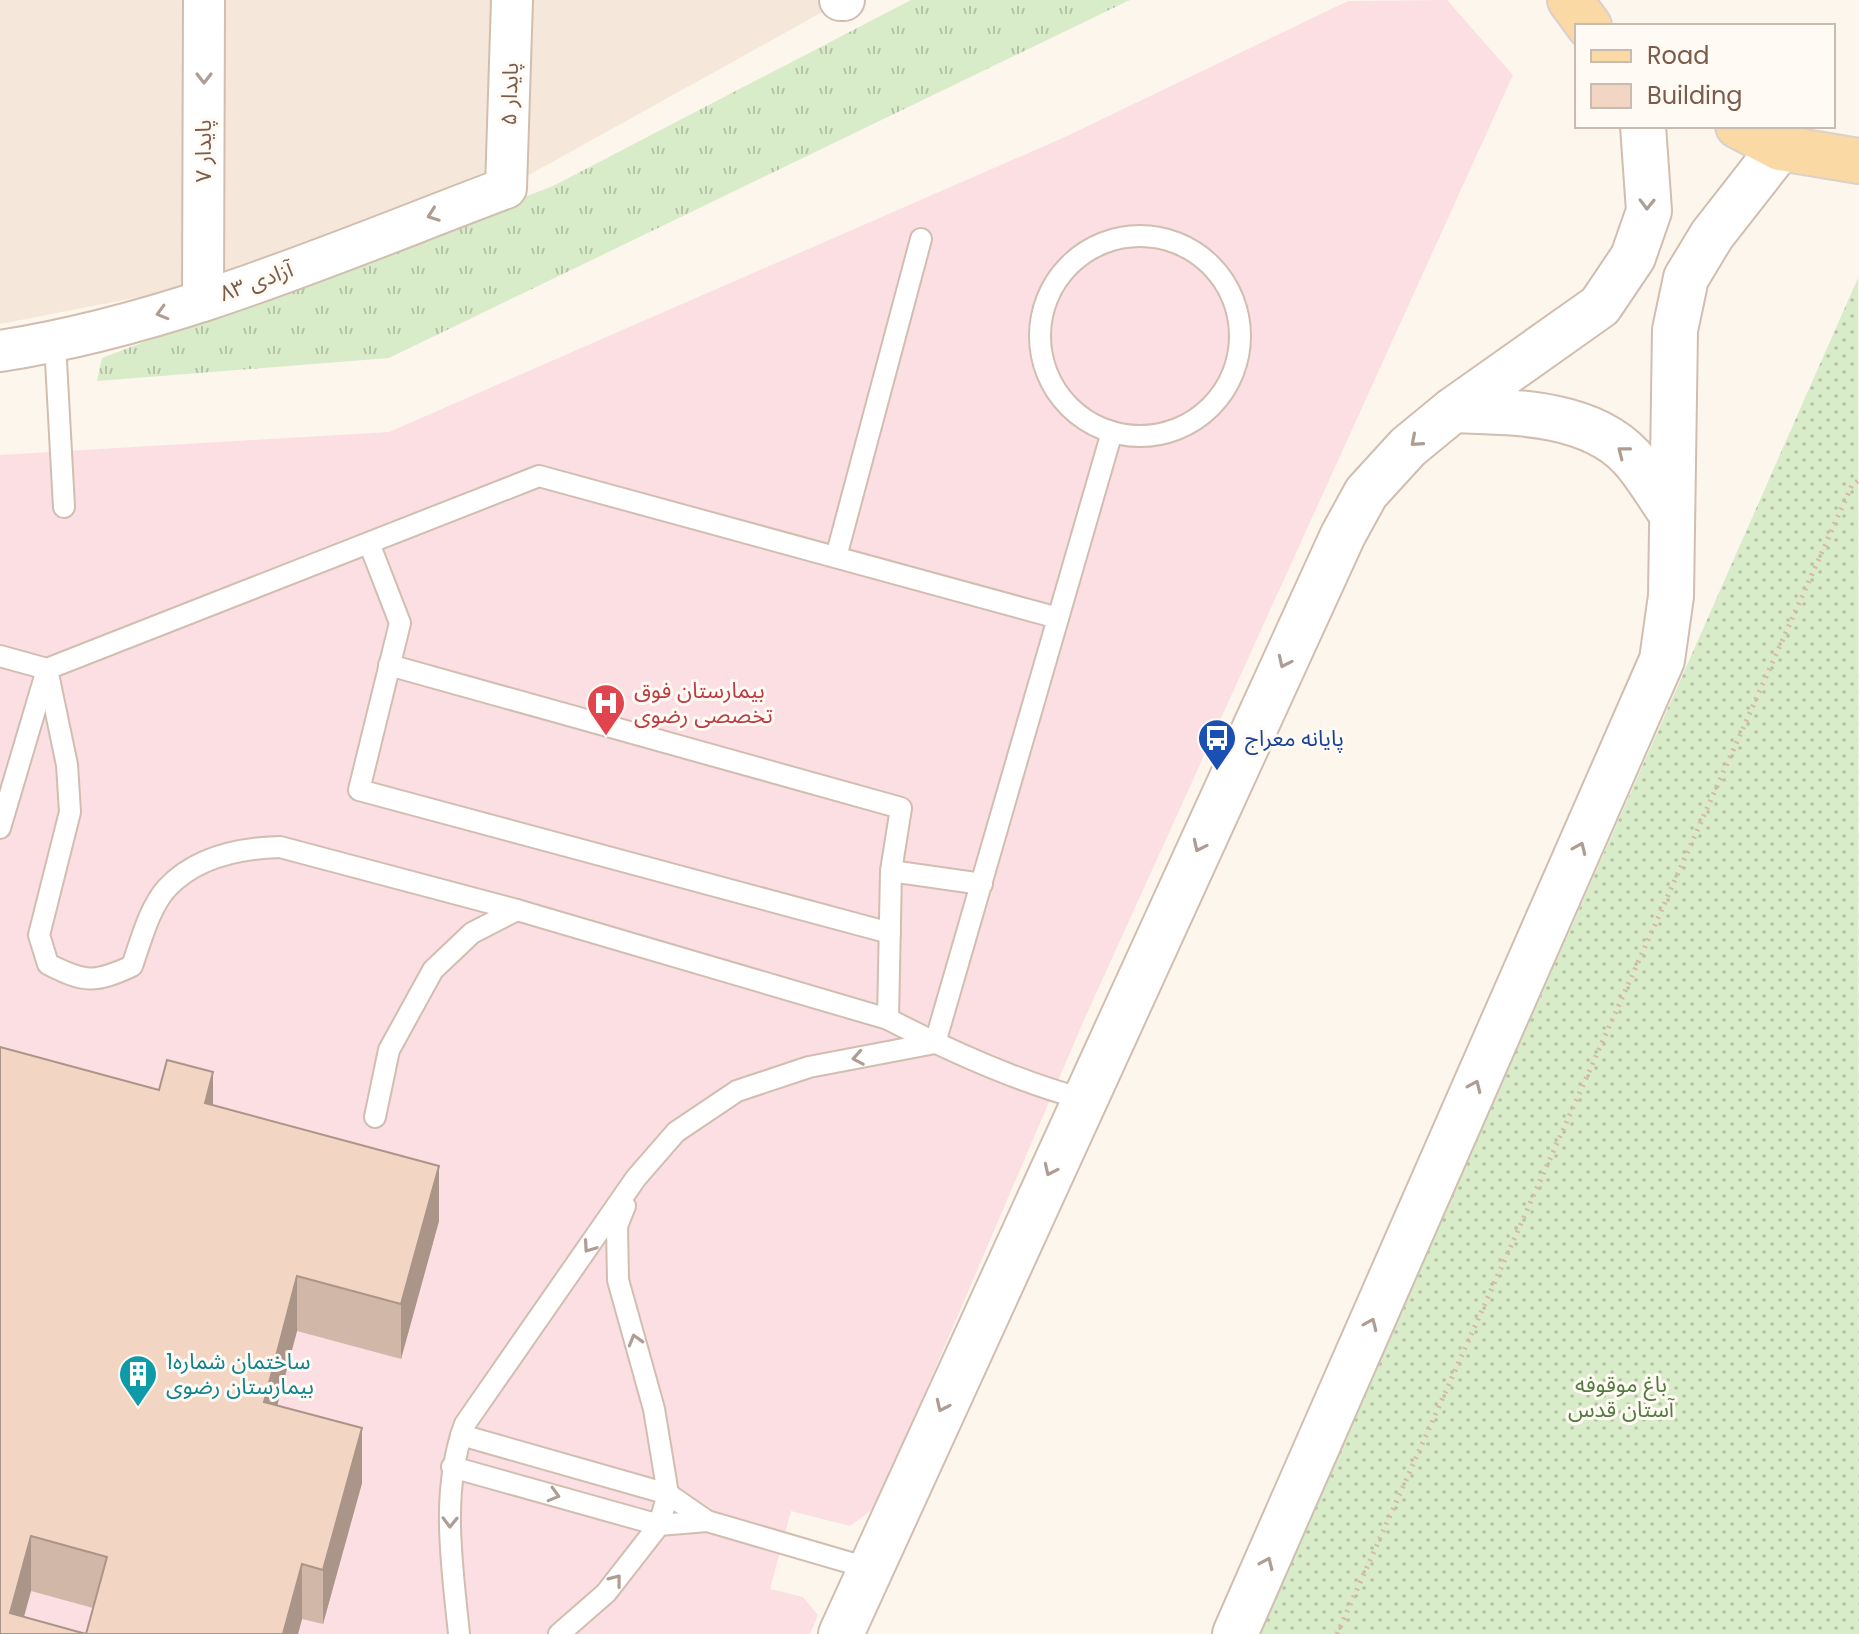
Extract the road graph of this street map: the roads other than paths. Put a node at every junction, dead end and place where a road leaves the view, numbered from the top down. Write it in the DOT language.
graph roads {
  1 [pos="204,0"];
  2 [pos="512,0"];
  3 [pos="1570,0"];
  4 [pos="1588,24"];
  5 [pos="1643,128"];
  6 [pos="1742,128"];
  7 [pos="1780,148"];
  8 [pos="1859,161"];
  9 [pos="506,188"];
  10 [pos="921,239"];
  11 [pos="203,301"];
  12 [pos="0,351"];
  13 [pos="57,360"];
  14 [pos="1453,410"];
  15 [pos="1112,432"];
  16 [pos="64,507"];
  17 [pos="1671,513"];
  18 [pos="369,543"];
  19 [pos="836,557"];
  20 [pos="1058,618"];
  21 [pos="0,656"];
  22 [pos="389,665"];
  23 [pos="47,669"];
  24 [pos="0,828"];
  25 [pos="891,871"];
  26 [pos="982,884"];
  27 [pos="517,910"];
  28 [pos="890,933"];
  29 [pos="888,1019"];
  30 [pos="935,1043"];
  31 [pos="1083,1099"];
  32 [pos="375,1117"];
  33 [pos="636,1178"];
  34 [pos="461,1435"];
  35 [pos="452,1467"];
  36 [pos="668,1494"];
  37 [pos="707,1521"];
  38 [pos="659,1525"];
  39 [pos="868,1568"];
  40 [pos="459,1634"];
  41 [pos="559,1634"];
  42 [pos="841,1634"];
  43 [pos="1235,1634"];
  1 -- 11 [label="street, پایدار ۷, one-way"];
  2 -- 9 [label="street, پایدار ۵"];
  3 -- 4 [label="main road"];
  5 -- 14 [label="street, one-way"];
  6 -- 7 [label="main road"];
  7 -- 8 [label="main road"];
  7 -- 17 [label="street"];
  9 -- 11 [label="street, آزادی ۸۳, one-way"];
  10 -- 19 [label="lane"];
  11 -- 13 [label="street, آزادی ۸۳, one-way"];
  12 -- 13 [label="street, آزادی ۸۳"];
  13 -- 16 [label="lane"];
  17 -- 14 [label="street, one-way"];
  14 -- 31 [label="street, one-way"];
  15 -- 15 [label="lane"];
  15 -- 20 [label="lane"];
  43 -- 17 [label="street, one-way"];
  18 -- 19 [label="lane"];
  18 -- 22 [label="lane"];
  18 -- 23 [label="lane"];
  19 -- 20 [label="lane"];
  20 -- 26 [label="lane"];
  21 -- 23 [label="lane"];
  22 -- 25 [label="lane"];
  22 -- 28 [label="lane"];
  23 -- 24 [label="lane"];
  23 -- 27 [label="lane"];
  25 -- 26 [label="lane"];
  25 -- 28 [label="lane"];
  26 -- 30 [label="lane"];
  27 -- 29 [label="lane"];
  27 -- 32 [label="lane"];
  28 -- 29 [label="lane"];
  29 -- 30 [label="lane"];
  30 -- 31 [label="lane"];
  30 -- 33 [label="lane, one-way"];
  31 -- 39 [label="street, one-way"];
  33 -- 34 [label="lane, one-way"];
  36 -- 33 [label="lane, one-way"];
  34 -- 35 [label="lane"];
  34 -- 36 [label="lane"];
  35 -- 38 [label="lane, one-way"];
  35 -- 40 [label="lane, one-way"];
  36 -- 37 [label="lane"];
  36 -- 38 [label="lane"];
  37 -- 38 [label="lane"];
  37 -- 39 [label="lane"];
  41 -- 38 [label="lane, one-way"];
  39 -- 42 [label="street"];
}
